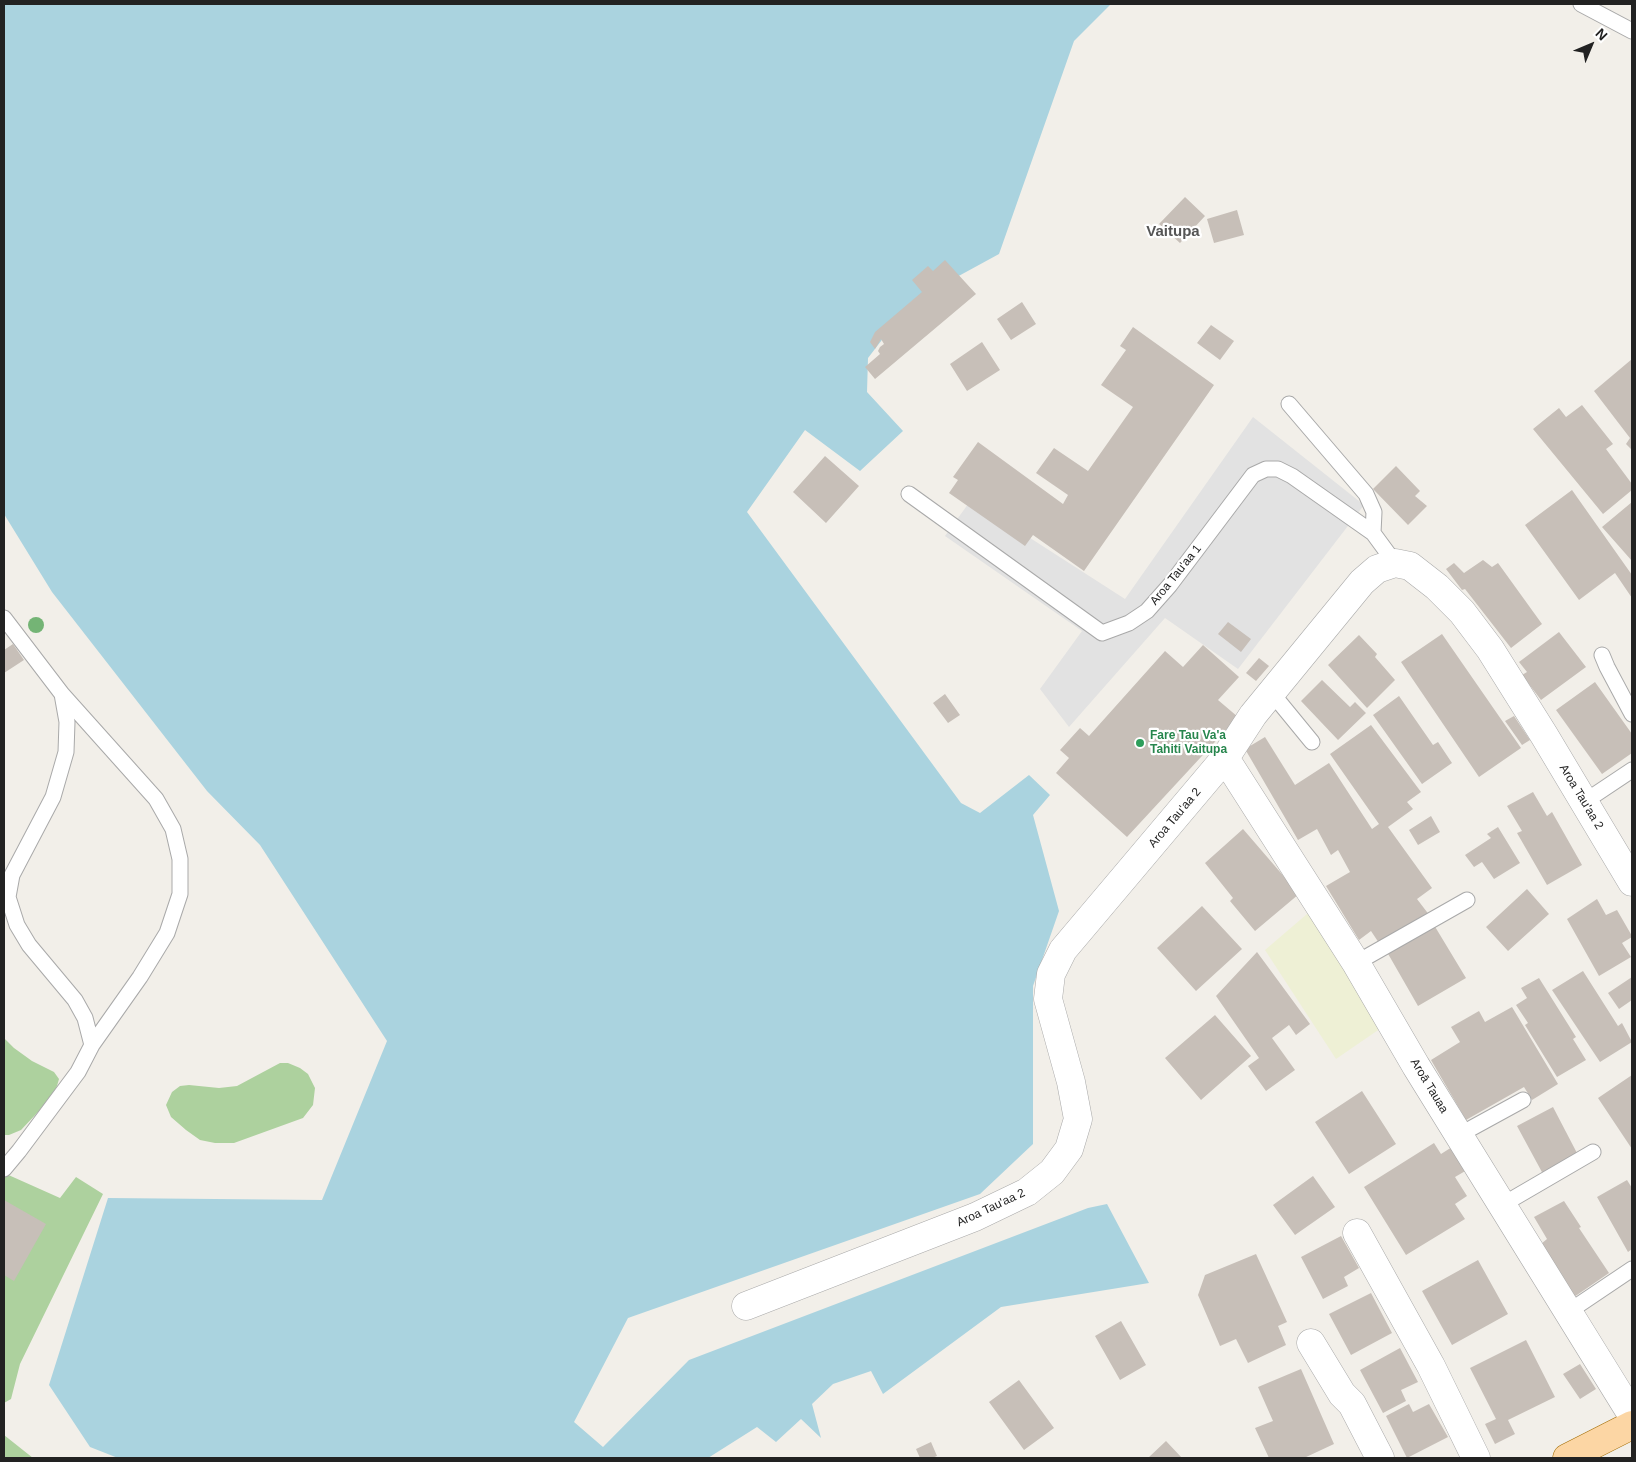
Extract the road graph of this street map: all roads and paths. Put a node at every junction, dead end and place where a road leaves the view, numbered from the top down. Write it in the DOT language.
graph roads {
  1 [pos="1581,4"];
  2 [pos="1632,31"];
  3 [pos="1289,404"];
  4 [pos="909,494"];
  5 [pos="1374,532"];
  6 [pos="1395,563"];
  7 [pos="4,618"];
  8 [pos="1602,655"];
  9 [pos="1271,692"];
  10 [pos="62,694"];
  11 [pos="1632,714"];
  12 [pos="1312,742"];
  13 [pos="1225,758"];
  14 [pos="1632,770"];
  15 [pos="1584,802"];
  16 [pos="1632,882"];
  17 [pos="1467,900"];
  18 [pos="1356,963"];
  19 [pos="92,1045"];
  20 [pos="1523,1100"];
  21 [pos="1459,1135"];
  22 [pos="19,1151"];
  23 [pos="4,1152"];
  24 [pos="1593,1152"];
  25 [pos="4,1169"];
  26 [pos="1502,1205"];
  27 [pos="1357,1233"];
  28 [pos="1632,1269"];
  29 [pos="746,1306"];
  30 [pos="1568,1310"];
  31 [pos="1311,1343"];
  32 [pos="1632,1415"];
  33 [pos="1632,1425"];
  34 [pos="1380,1458"];
  35 [pos="1476,1458"];
  36 [pos="1567,1458"];
  1 -- 2 [label="lane"];
  3 -- 5 [label="lane"];
  4 -- 5 [label="lane, Aroa Tau'aa 1"];
  5 -- 6 [label="lane, Aroa Tau'aa 1"];
  6 -- 9 [label="street, Aroa Tau'aa 2"];
  6 -- 15 [label="street, Aroa Tau'aa 2"];
  7 -- 10 [label="lane"];
  8 -- 11 [label="lane"];
  9 -- 12 [label="lane"];
  9 -- 13 [label="street, Aroa Tau'aa 2"];
  10 -- 19 [label="lane"];
  10 -- 19 [label="lane"];
  13 -- 18 [label="street, Aroā Tauaa"];
  13 -- 29 [label="street, Aroa Tau'aa 2"];
  14 -- 15 [label="lane"];
  15 -- 16 [label="street, Aroa Tau'aa 2"];
  17 -- 18 [label="lane"];
  18 -- 21 [label="street, Aroā Tauaa"];
  19 -- 22 [label="lane"];
  20 -- 21 [label="lane"];
  21 -- 26 [label="street, Aroā Tauaa"];
  22 -- 23 [label="lane"];
  22 -- 25 [label="lane"];
  24 -- 26 [label="lane"];
  26 -- 30 [label="street, Aroā Tauaa"];
  27 -- 35 [label="street"];
  28 -- 30 [label="lane"];
  30 -- 32 [label="street, Aroā Tauaa"];
  31 -- 34 [label="street"];
  33 -- 36 [label="main road"];
}
